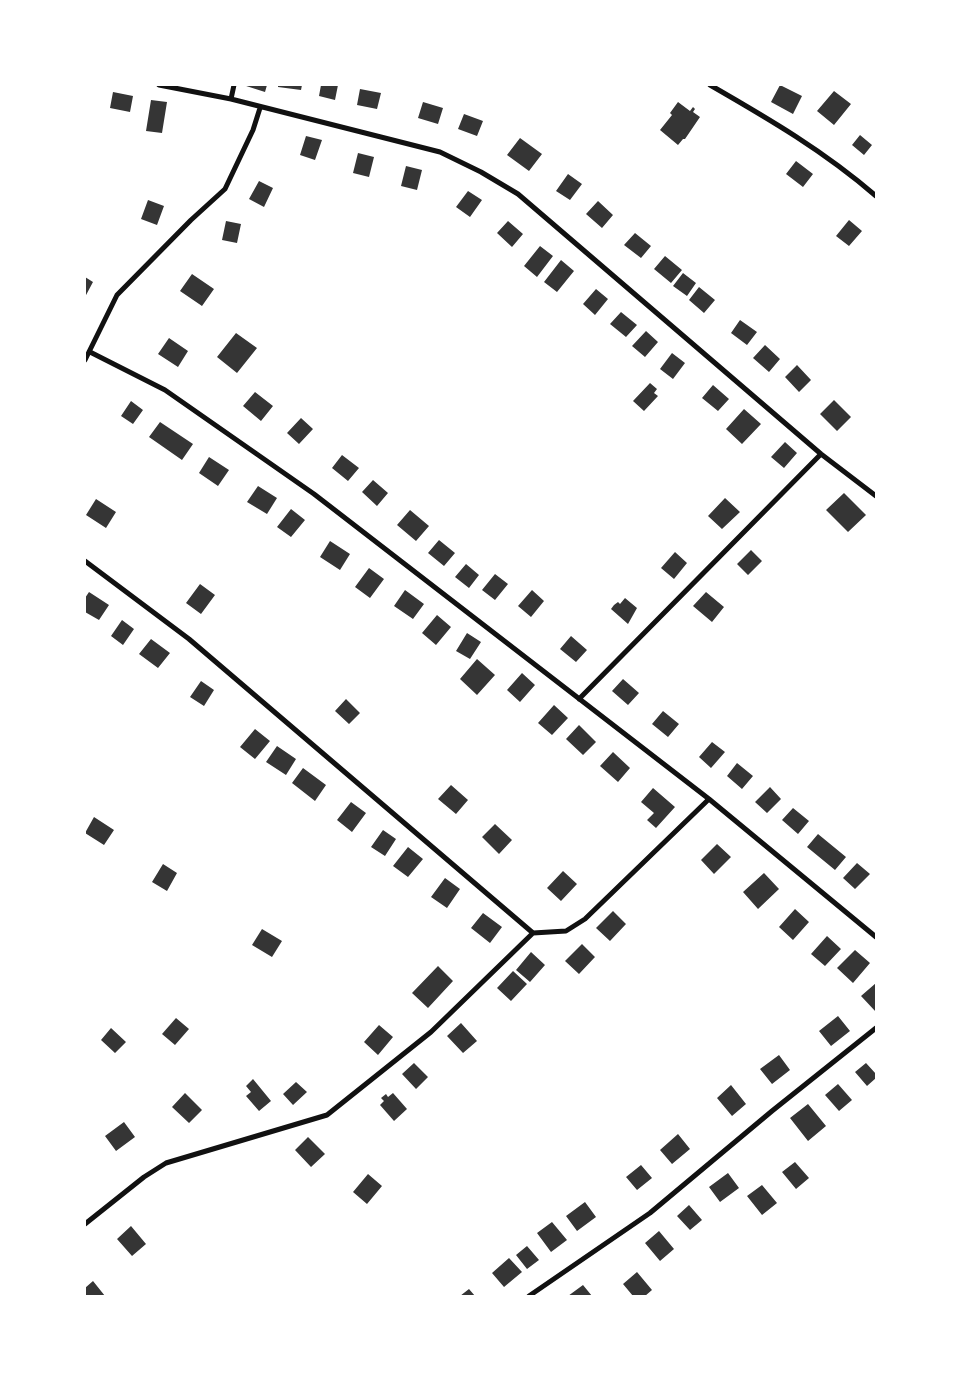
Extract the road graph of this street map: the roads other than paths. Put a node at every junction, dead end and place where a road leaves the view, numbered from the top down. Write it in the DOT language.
graph roads {
  1 [pos="159,85"];
  2 [pos="234,85"];
  3 [pos="710,85"];
  4 [pos="231,99"];
  5 [pos="260,108"];
  6 [pos="876,196"];
  7 [pos="90,352"];
  8 [pos="85,360"];
  9 [pos="821,454"];
  10 [pos="876,496"];
  11 [pos="85,561"];
  12 [pos="579,699"];
  13 [pos="709,799"];
  14 [pos="533,933"];
  15 [pos="876,937"];
  16 [pos="876,1028"];
  17 [pos="85,1224"];
  18 [pos="530,1296"];
  1 -- 4 [label="street"];
  2 -- 4 [label="street"];
  3 -- 6 [label="street"];
  4 -- 5 [label="street"];
  5 -- 7 [label="street"];
  5 -- 9 [label="street"];
  7 -- 8 [label="street"];
  7 -- 12 [label="street"];
  9 -- 10 [label="street"];
  9 -- 12 [label="street"];
  11 -- 14 [label="street"];
  12 -- 13 [label="street"];
  13 -- 14 [label="street"];
  13 -- 15 [label="street"];
  14 -- 17 [label="street"];
  16 -- 18 [label="street"];
}
